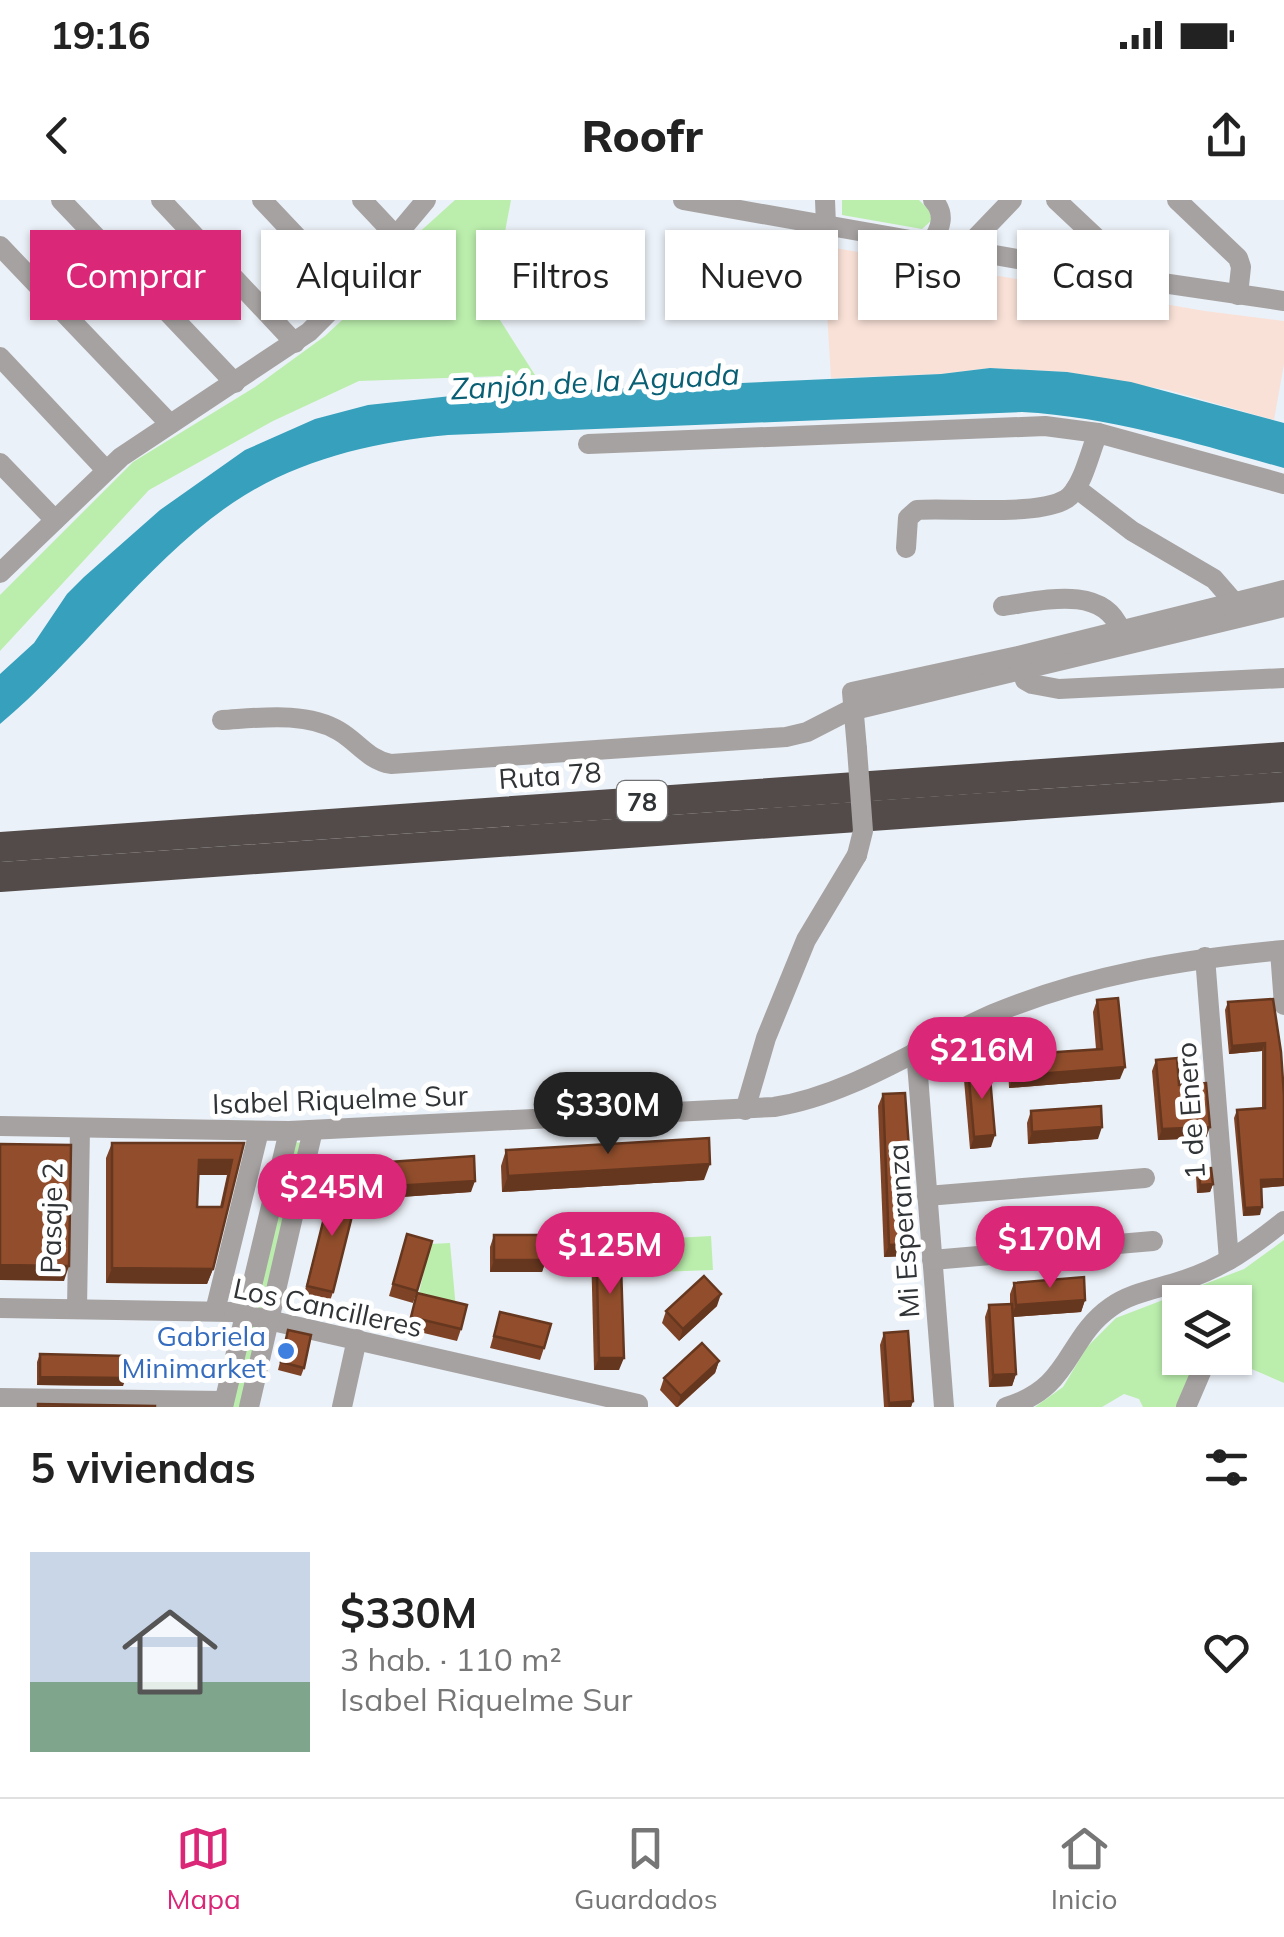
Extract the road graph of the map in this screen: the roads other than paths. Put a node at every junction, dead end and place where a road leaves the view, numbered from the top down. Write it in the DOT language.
graph roads {
  1 [pos="61,200"];
  2 [pos="161,200"];
  3 [pos="262,200"];
  4 [pos="362,200"];
  5 [pos="426,200"];
  6 [pos="683,200"];
  7 [pos="826,200"];
  8 [pos="933,200"];
  9 [pos="1012,200"];
  10 [pos="1056,200"];
  11 [pos="1177,200"];
  12 [pos="734,204"];
  13 [pos="826,225"];
  14 [pos="290,230"];
  15 [pos="391,230"];
  16 [pos="399,230"];
  17 [pos="858,230"];
  18 [pos="938,230"];
  19 [pos="984,230"];
  20 [pos="1088,230"];
  21 [pos="0,246"];
  22 [pos="1169,284"];
  23 [pos="1238,295"];
  24 [pos="1284,301"];
  25 [pos="319,320"];
  26 [pos="295,343"];
  27 [pos="0,357"];
  28 [pos="235,383"];
  29 [pos="170,424"];
  30 [pos="1098,432"];
  31 [pos="588,444"];
  32 [pos="0,463"];
  33 [pos="106,470"];
  34 [pos="1284,484"];
  35 [pos="1076,488"];
  36 [pos="55,520"];
  37 [pos="906,548"];
  38 [pos="1,571"];
  39 [pos="1284,590"];
  40 [pos="1248,605"];
  41 [pos="1003,606"];
  42 [pos="1284,608"];
  43 [pos="1180,624"];
  44 [pos="1120,630"];
  45 [pos="1020,663"];
  46 [pos="1284,678"];
  47 [pos="853,701"];
  48 [pos="222,720"];
  49 [pos="1284,756"];
  50 [pos="1284,787"];
  51 [pos="0,847"];
  52 [pos="0,877"];
  53 [pos="1282,951"];
  54 [pos="1205,957"];
  55 [pos="1284,1004"];
  56 [pos="916,1050"];
  57 [pos="745,1110"];
  58 [pos="0,1126"];
  59 [pos="80,1128"];
  60 [pos="313,1130"];
  61 [pos="258,1132"];
  62 [pos="289,1132"];
  63 [pos="1145,1178"];
  64 [pos="928,1196"];
  65 [pos="1284,1221"];
  66 [pos="1153,1241"];
  67 [pos="932,1260"];
  68 [pos="1229,1260"];
  69 [pos="0,1308"];
  70 [pos="77,1309"];
  71 [pos="215,1311"];
  72 [pos="245,1314"];
  73 [pos="268,1319"];
  74 [pos="357,1339"];
  75 [pos="1200,1375"];
  76 [pos="0,1398"];
  77 [pos="223,1404"];
  78 [pos="638,1406"];
  79 [pos="248,1407"];
  80 [pos="342,1407"];
  81 [pos="944,1407"];
  82 [pos="1006,1407"];
  83 [pos="1186,1407"];
  1 -- 28 [label="street"];
  2 -- 26 [label="street"];
  3 -- 14 [label="street"];
  4 -- 15 [label="street"];
  5 -- 16 [label="street"];
  6 -- 12 [label="street"];
  7 -- 13 [label="street"];
  8 -- 18 [label="street"];
  9 -- 19 [label="street"];
  10 -- 20 [label="street"];
  11 -- 23 [label="street"];
  12 -- 13 [label="street"];
  13 -- 17 [label="street"];
  21 -- 29 [label="street"];
  22 -- 23 [label="street"];
  23 -- 24 [label="street"];
  25 -- 26 [label="street"];
  26 -- 28 [label="street"];
  27 -- 33 [label="street"];
  28 -- 29 [label="street"];
  29 -- 33 [label="street"];
  30 -- 31 [label="street"];
  30 -- 34 [label="street"];
  30 -- 35 [label="street"];
  32 -- 36 [label="street"];
  33 -- 36 [label="street"];
  35 -- 37 [label="street"];
  35 -- 40 [label="street"];
  36 -- 38 [label="street"];
  39 -- 40 [label="street"];
  40 -- 42 [label="street"];
  40 -- 43 [label="street"];
  41 -- 44 [label="street"];
  43 -- 44 [label="street"];
  43 -- 45 [label="street"];
  44 -- 45 [label="street"];
  45 -- 46 [label="street"];
  45 -- 47 [label="street"];
  47 -- 48 [label="street"];
  47 -- 57 [label="street, bridge"];
  49 -- 51 [label="highway, Ruta 78 / 78"];
  50 -- 52 [label="highway, 78"];
  53 -- 54 [label="street, Isabel Riquelme Sur"];
  53 -- 55 [label="street"];
  54 -- 56 [label="street, Isabel Riquelme Sur"];
  54 -- 68 [label="street, 1 de Enero"];
  56 -- 57 [label="street, Isabel Riquelme Sur"];
  56 -- 64 [label="street, Mi Esperanza"];
  57 -- 60 [label="street, Isabel Riquelme Sur"];
  58 -- 59 [label="street, Isabel Riquelme Sur"];
  59 -- 61 [label="street, Isabel Riquelme Sur"];
  59 -- 70 [label="street, Pasaje 2"];
  60 -- 62 [label="street, Isabel Riquelme Sur"];
  60 -- 73 [label="street"];
  61 -- 62 [label="street, Isabel Riquelme Sur"];
  61 -- 71 [label="street"];
  62 -- 72 [label="street"];
  63 -- 64 [label="street"];
  64 -- 67 [label="street, Mi Esperanza"];
  65 -- 68 [label="street"];
  66 -- 67 [label="street"];
  67 -- 81 [label="street, Mi Esperanza"];
  68 -- 82 [label="street"];
  69 -- 70 [label="street, Los Cancilleres"];
  70 -- 71 [label="street, Los Cancilleres"];
  71 -- 72 [label="street, Los Cancilleres"];
  72 -- 73 [label="street, Los Cancilleres"];
  72 -- 77 [label="street"];
  73 -- 74 [label="street, Los Cancilleres"];
  73 -- 79 [label="street"];
  74 -- 78 [label="street, Los Cancilleres"];
  74 -- 80 [label="street"];
  75 -- 83 [label="street"];
  76 -- 77 [label="street"];
}
